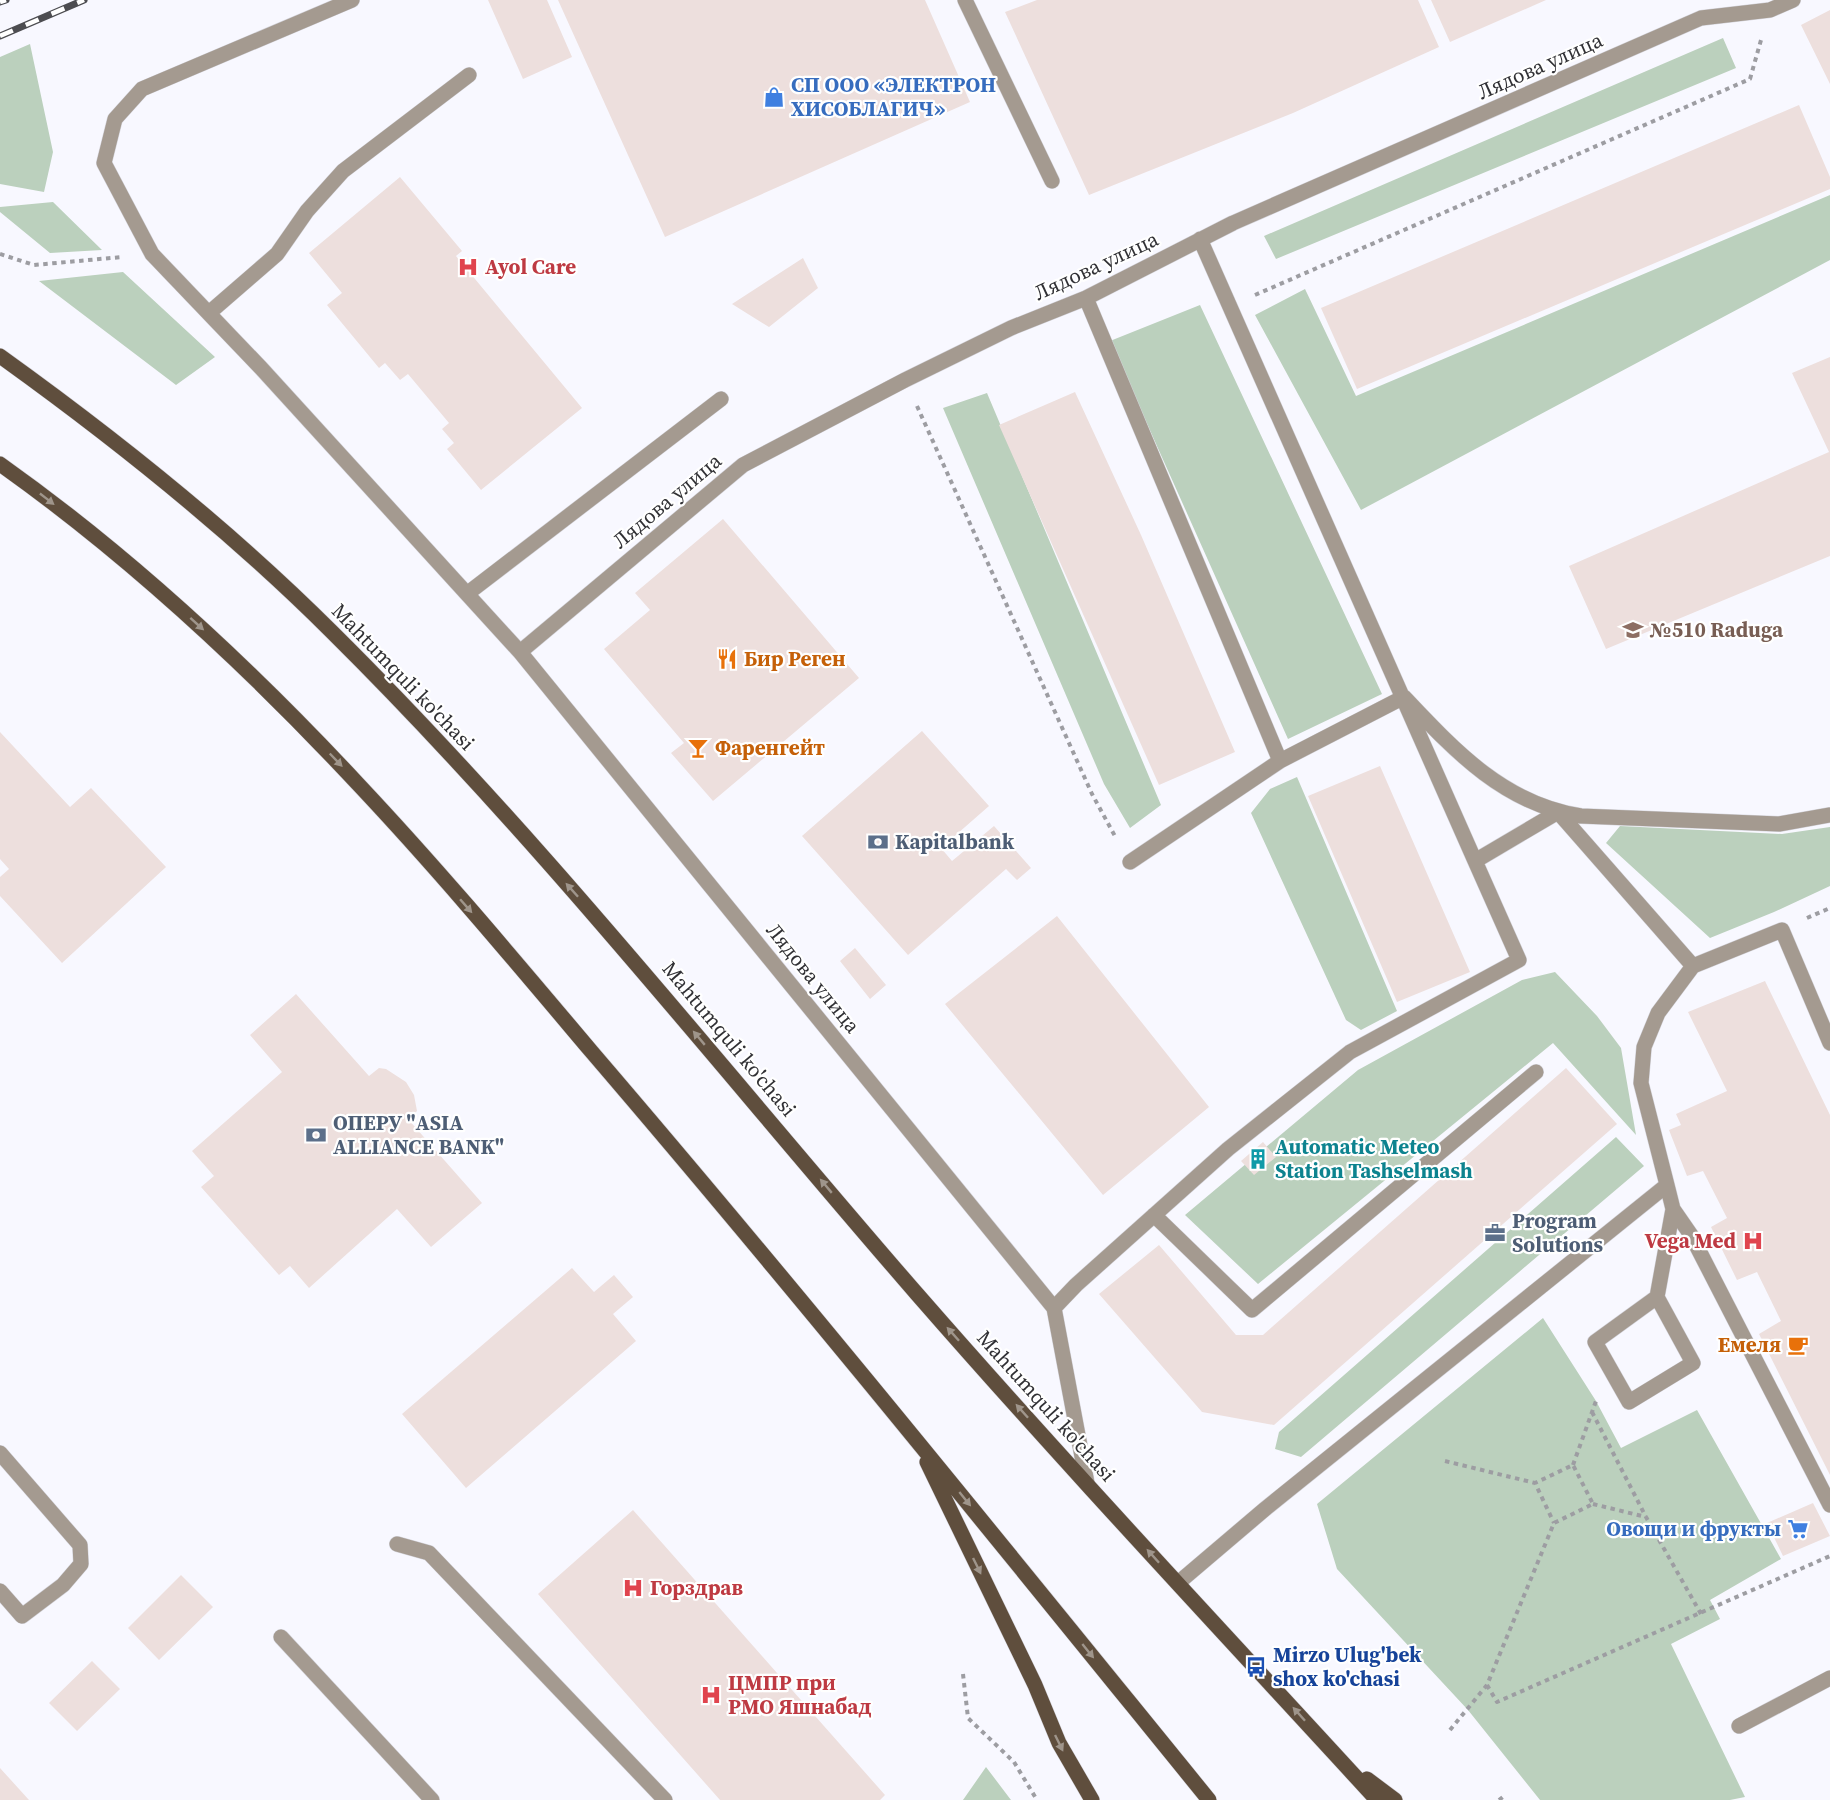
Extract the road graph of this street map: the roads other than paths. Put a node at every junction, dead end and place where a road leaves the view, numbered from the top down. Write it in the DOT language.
graph roads {
  1 [pos="352,0"];
  2 [pos="965,0"];
  3 [pos="1793,0"];
  4 [pos="469,75"];
  5 [pos="1052,181"];
  6 [pos="1200,239"];
  7 [pos="1086,298"];
  8 [pos="209,313"];
  9 [pos="0,356"];
  10 [pos="721,399"];
  11 [pos="0,464"];
  12 [pos="468,593"];
  13 [pos="520,652"];
  14 [pos="1404,697"];
  15 [pos="1280,760"];
  16 [pos="1558,812"];
  17 [pos="1830,815"];
  18 [pos="1475,861"];
  19 [pos="1130,862"];
  20 [pos="1693,966"];
  21 [pos="1830,1043"];
  22 [pos="1536,1072"];
  23 [pos="1667,1185"];
  24 [pos="1673,1209"];
  25 [pos="1154,1215"];
  26 [pos="1657,1297"];
  27 [pos="1054,1308"];
  28 [pos="915,1438"];
  29 [pos="0,1453"];
  30 [pos="1087,1483"];
  31 [pos="1830,1505"];
  32 [pos="397,1544"];
  33 [pos="1178,1583"];
  34 [pos="0,1591"];
  35 [pos="281,1637"];
  36 [pos="1830,1678"];
  37 [pos="1739,1726"];
  38 [pos="1338,1758"];
  39 [pos="432,1800"];
  40 [pos="665,1800"];
  41 [pos="1092,1800"];
  42 [pos="1209,1800"];
  43 [pos="1377,1800"];
  44 [pos="1395,1800"];
  1 -- 8 [label="lane"];
  2 -- 5 [label="lane"];
  3 -- 6 [label="lane, Лядова улица"];
  4 -- 8 [label="lane"];
  6 -- 7 [label="lane, Лядова улица"];
  6 -- 14 [label="lane"];
  7 -- 13 [label="lane, Лядова улица"];
  7 -- 15 [label="lane"];
  8 -- 12 [label="lane"];
  30 -- 9 [label="main road, Mahtumquli ko'chasi, one-way"];
  10 -- 12 [label="lane"];
  11 -- 28 [label="main road, one-way"];
  12 -- 13 [label="lane"];
  13 -- 27 [label="lane, Лядова улица"];
  14 -- 15 [label="lane"];
  14 -- 16 [label="lane"];
  14 -- 18 [label="lane"];
  15 -- 19 [label="lane"];
  16 -- 17 [label="lane"];
  16 -- 18 [label="lane"];
  16 -- 20 [label="lane"];
  18 -- 25 [label="lane"];
  20 -- 21 [label="lane"];
  20 -- 23 [label="lane"];
  22 -- 25 [label="lane"];
  23 -- 24 [label="lane"];
  23 -- 33 [label="lane"];
  24 -- 26 [label="lane"];
  24 -- 31 [label="lane"];
  25 -- 27 [label="lane"];
  26 -- 26 [label="lane"];
  27 -- 30 [label="lane, Лядова улица"];
  28 -- 41 [label="main road, one-way"];
  28 -- 42 [label="main road, one-way"];
  29 -- 34 [label="lane"];
  33 -- 30 [label="main road, Mahtumquli ko'chasi, one-way"];
  32 -- 40 [label="lane"];
  38 -- 33 [label="main road, Mahtumquli ko'chasi, one-way"];
  35 -- 39 [label="lane"];
  36 -- 37 [label="lane"];
  38 -- 43 [label="main road, Mahtumquli ko'chasi"];
  38 -- 44 [label="main road"];
}
